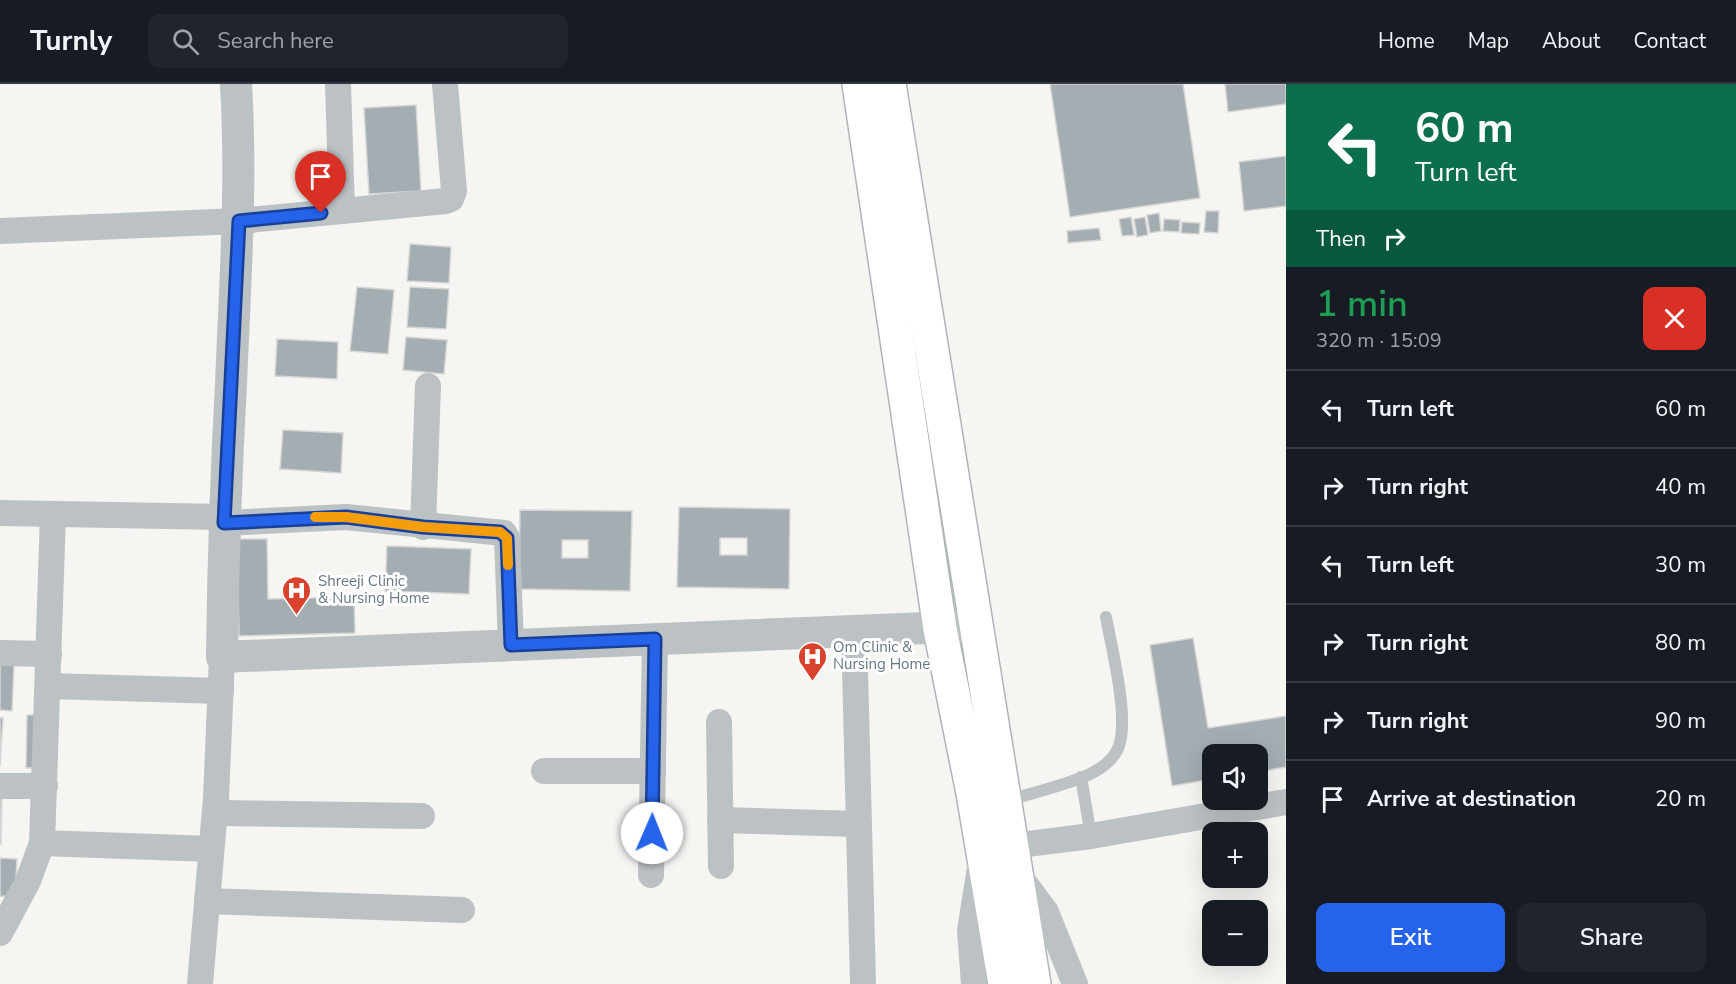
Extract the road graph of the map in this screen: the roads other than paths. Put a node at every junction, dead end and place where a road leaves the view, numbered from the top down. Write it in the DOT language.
graph roads {
  1 [pos="236,84"];
  2 [pos="338,84"];
  3 [pos="445,84"];
  4 [pos="859,84"];
  5 [pos="888,84"];
  6 [pos="342,211"];
  7 [pos="239,221"];
  8 [pos="0,231"];
  9 [pos="428,386"];
  10 [pos="0,513"];
  11 [pos="53,514"];
  12 [pos="224,520"];
  13 [pos="423,527"];
  14 [pos="1106,617"];
  15 [pos="976,626"];
  16 [pos="940,629"];
  17 [pos="854,630"];
  18 [pos="655,639"];
  19 [pos="511,645"];
  20 [pos="0,653"];
  21 [pos="49,654"];
  22 [pos="222,657"];
  23 [pos="48,686"];
  24 [pos="221,691"];
  25 [pos="719,722"];
  26 [pos="544,771"];
  27 [pos="653,771"];
  28 [pos="1081,777"];
  29 [pos="0,786"];
  30 [pos="45,786"];
  31 [pos="1005,801"];
  32 [pos="1286,802"];
  33 [pos="214,813"];
  34 [pos="423,816"];
  35 [pos="720,820"];
  36 [pos="859,824"];
  37 [pos="1091,836"];
  38 [pos="42,843"];
  39 [pos="211,849"];
  40 [pos="1004,857"];
  41 [pos="720,866"];
  42 [pos="651,875"];
  43 [pos="207,901"];
  44 [pos="462,910"];
  45 [pos="0,933"];
  46 [pos="200,984"];
  47 [pos="863,984"];
  48 [pos="975,984"];
  49 [pos="1005,984"];
  50 [pos="1034,984"];
  51 [pos="1075,984"];
  1 -- 7 [label="street"];
  2 -- 6 [label="street"];
  3 -- 6 [label="street"];
  4 -- 16 [label="main road"];
  5 -- 15 [label="main road"];
  6 -- 7 [label="street"];
  7 -- 8 [label="street"];
  7 -- 12 [label="street"];
  9 -- 13 [label="street"];
  10 -- 11 [label="street"];
  11 -- 12 [label="street"];
  11 -- 21 [label="street"];
  12 -- 13 [label="street"];
  12 -- 22 [label="street"];
  13 -- 19 [label="street"];
  14 -- 28 [label="lane"];
  15 -- 16 [label="street"];
  15 -- 31 [label="main road"];
  16 -- 17 [label="street"];
  16 -- 40 [label="main road"];
  17 -- 18 [label="street"];
  17 -- 36 [label="street"];
  18 -- 19 [label="street"];
  18 -- 27 [label="street"];
  19 -- 22 [label="street"];
  20 -- 21 [label="street"];
  21 -- 23 [label="street"];
  22 -- 24 [label="street"];
  23 -- 24 [label="street"];
  23 -- 30 [label="street"];
  24 -- 33 [label="street"];
  25 -- 35 [label="street"];
  26 -- 27 [label="street"];
  27 -- 42 [label="street"];
  28 -- 31 [label="lane"];
  28 -- 37 [label="lane"];
  29 -- 30 [label="street"];
  30 -- 38 [label="street"];
  31 -- 40 [label="main road"];
  32 -- 37 [label="street"];
  33 -- 34 [label="street"];
  33 -- 39 [label="street"];
  35 -- 36 [label="street"];
  35 -- 41 [label="street"];
  36 -- 47 [label="street"];
  37 -- 40 [label="street"];
  38 -- 39 [label="street"];
  38 -- 45 [label="street"];
  39 -- 43 [label="street"];
  40 -- 48 [label="street"];
  40 -- 49 [label="main road"];
  40 -- 50 [label="main road"];
  40 -- 51 [label="street"];
  43 -- 44 [label="street"];
  43 -- 46 [label="street"];
}
